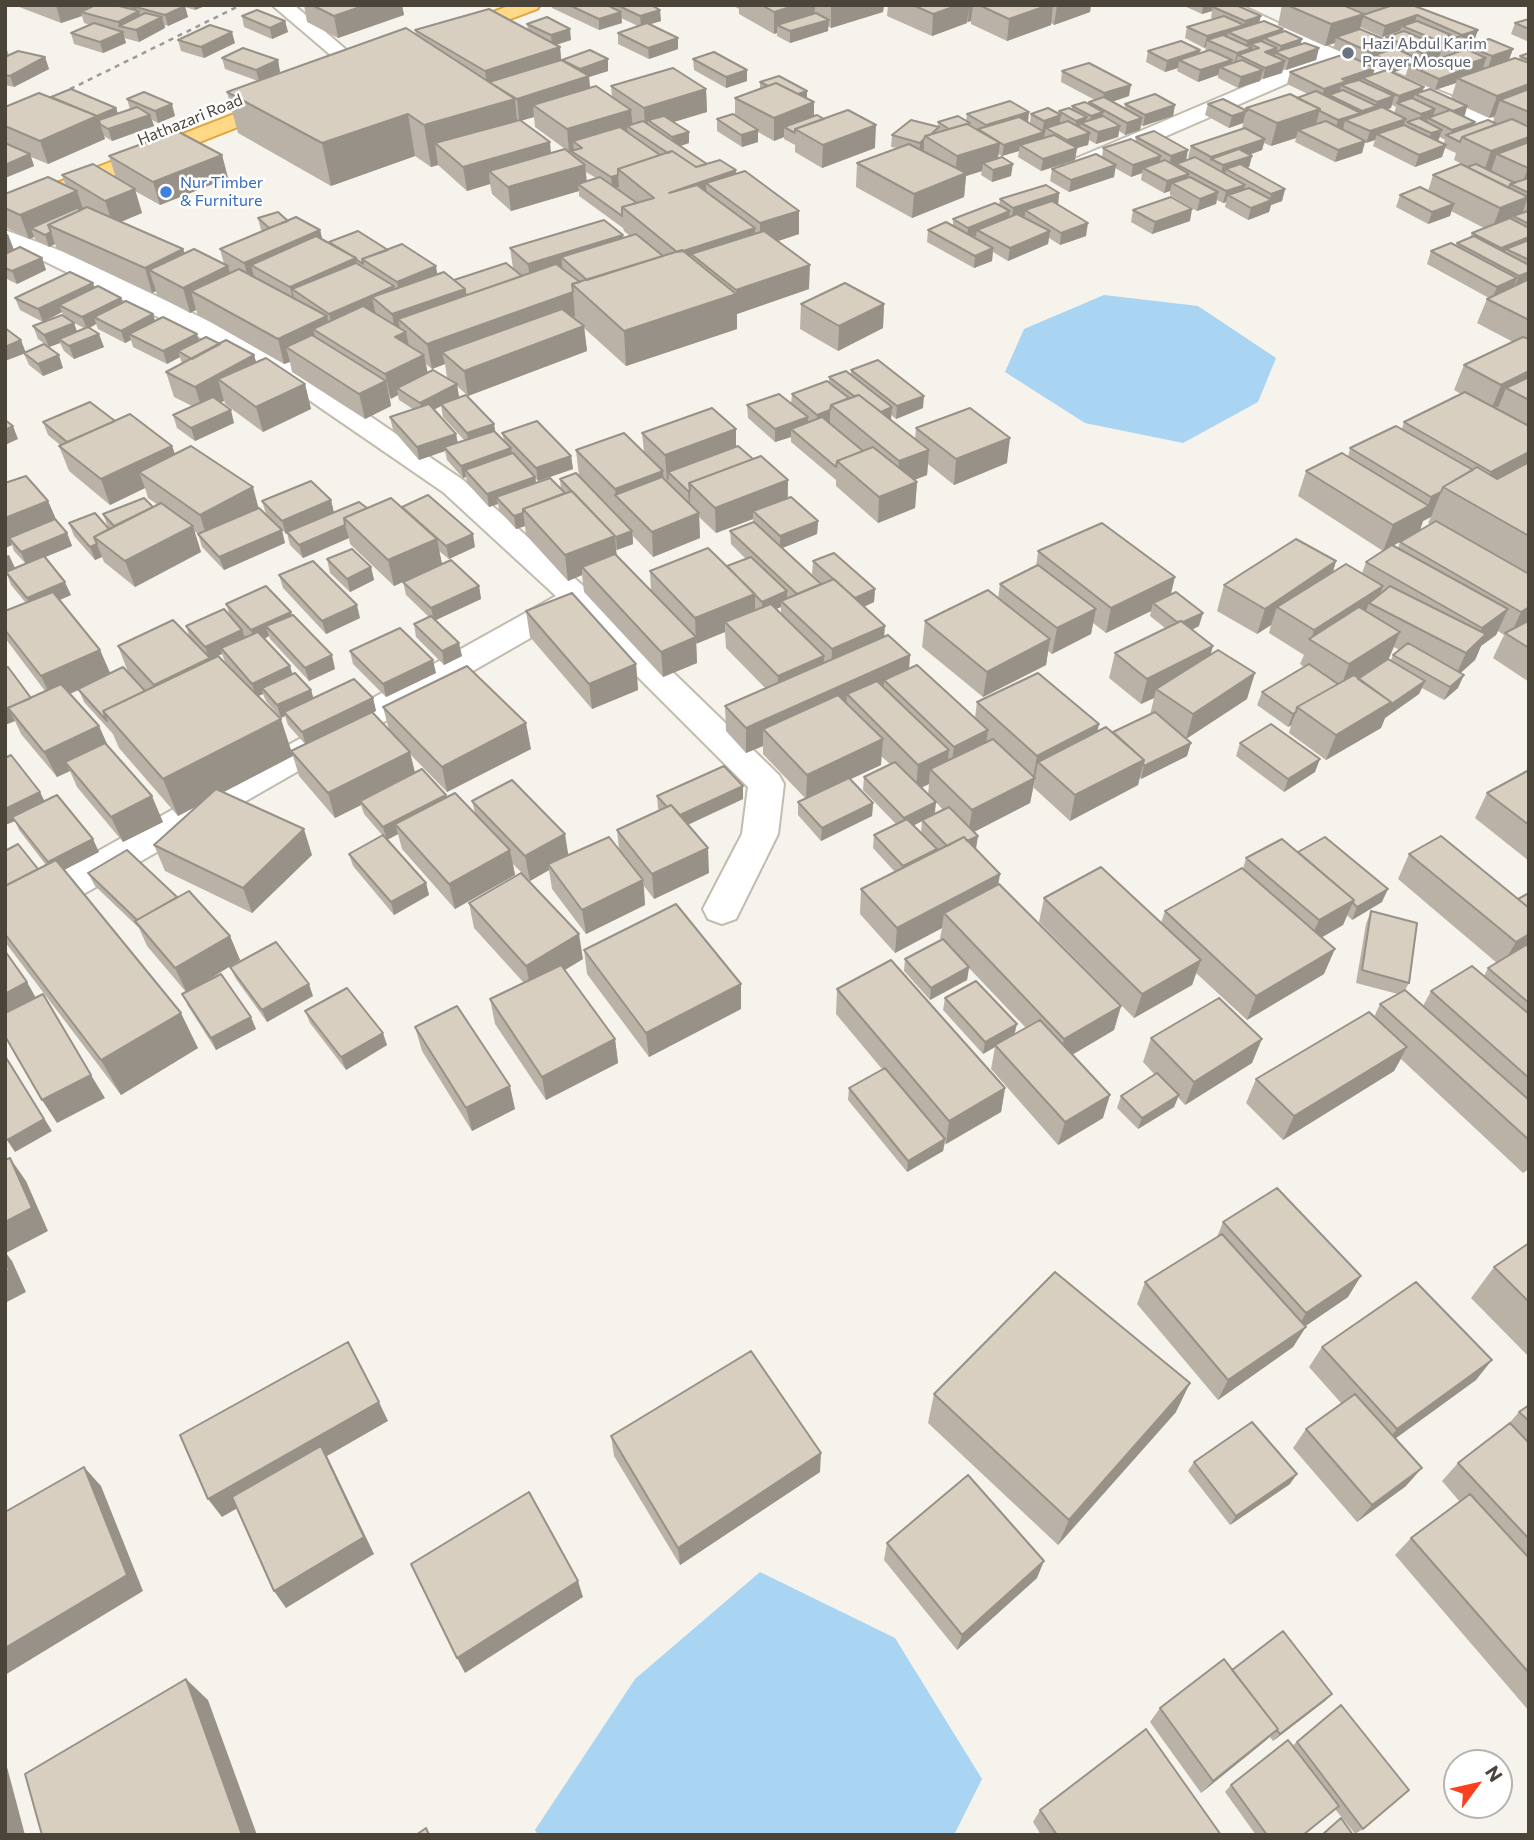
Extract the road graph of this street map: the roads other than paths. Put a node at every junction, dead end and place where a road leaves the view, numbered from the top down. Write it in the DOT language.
graph roads {
  1 [pos="282,5"];
  2 [pos="495,5"];
  3 [pos="530,5"];
  4 [pos="1224,5"];
  5 [pos="372,50"];
  6 [pos="1334,55"];
  7 [pos="354,65"];
  8 [pos="329,74"];
  9 [pos="1529,146"];
  10 [pos="1071,169"];
  11 [pos="5,196"];
  12 [pos="5,212"];
  13 [pos="5,237"];
  14 [pos="578,598"];
  15 [pos="722,909"];
  16 [pos="5,921"];
  1 -- 7 [label="street"];
  2 -- 3 [label="highway"];
  4 -- 6 [label="street"];
  5 -- 7 [label="highway"];
  6 -- 9 [label="street"];
  6 -- 10 [label="street"];
  7 -- 8 [label="highway"];
  11 -- 12 [label="highway, Hathazari Road"];
  13 -- 14 [label="street"];
  14 -- 15 [label="street"];
  14 -- 16 [label="street"];
}
